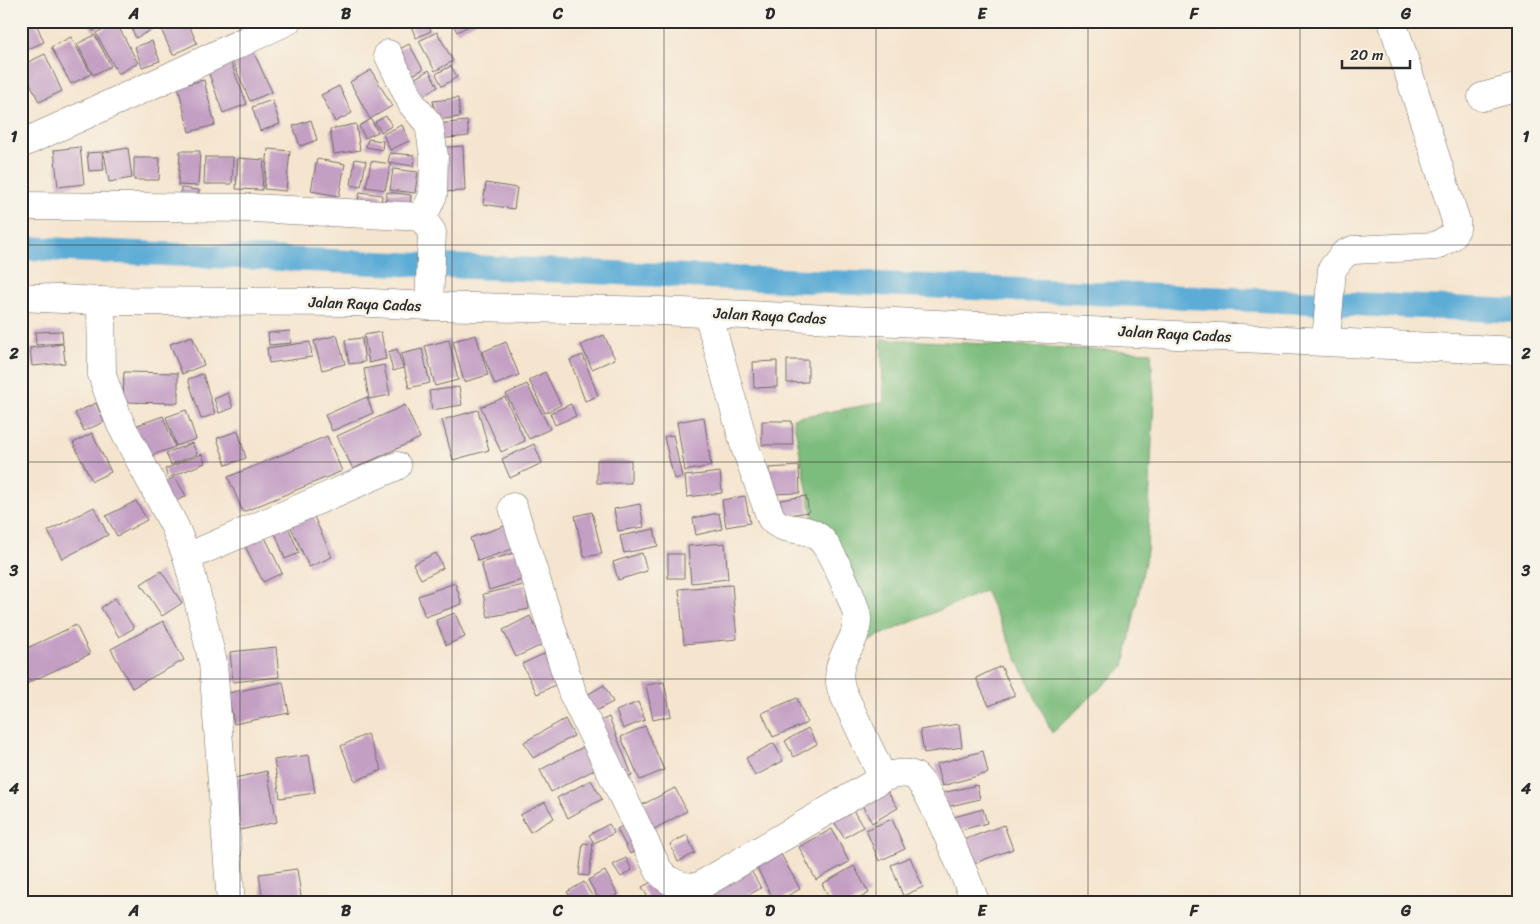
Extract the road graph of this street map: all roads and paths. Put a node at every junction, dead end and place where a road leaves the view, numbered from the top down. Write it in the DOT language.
graph roads {
  1 [pos="1392,21"];
  2 [pos="284,22"];
  3 [pos="388,54"];
  4 [pos="1519,87"];
  5 [pos="1482,97"];
  6 [pos="21,144"];
  7 [pos="21,206"];
  8 [pos="428,224"];
  9 [pos="21,297"];
  10 [pos="429,298"];
  11 [pos="101,300"];
  12 [pos="708,313"];
  13 [pos="1326,334"];
  14 [pos="1519,351"];
  15 [pos="397,466"];
  16 [pos="513,507"];
  17 [pos="187,557"];
  18 [pos="883,778"];
  19 [pos="703,895"];
  20 [pos="230,903"];
  21 [pos="976,903"];
  1 -- 13 [label="street"];
  2 -- 6 [label="street"];
  3 -- 8 [label="street"];
  4 -- 5 [label="street"];
  7 -- 8 [label="street"];
  8 -- 10 [label="street"];
  9 -- 11 [label="street, Jalan Raya Cadas"];
  10 -- 11 [label="street, Jalan Raya Cadas"];
  10 -- 12 [label="street, Jalan Raya Cadas"];
  11 -- 17 [label="street"];
  12 -- 13 [label="street, Jalan Raya Cadas"];
  12 -- 18 [label="street"];
  13 -- 14 [label="street, Jalan Raya Cadas"];
  15 -- 17 [label="street"];
  16 -- 19 [label="street"];
  17 -- 20 [label="street"];
  18 -- 19 [label="street"];
  18 -- 21 [label="street"];
}
